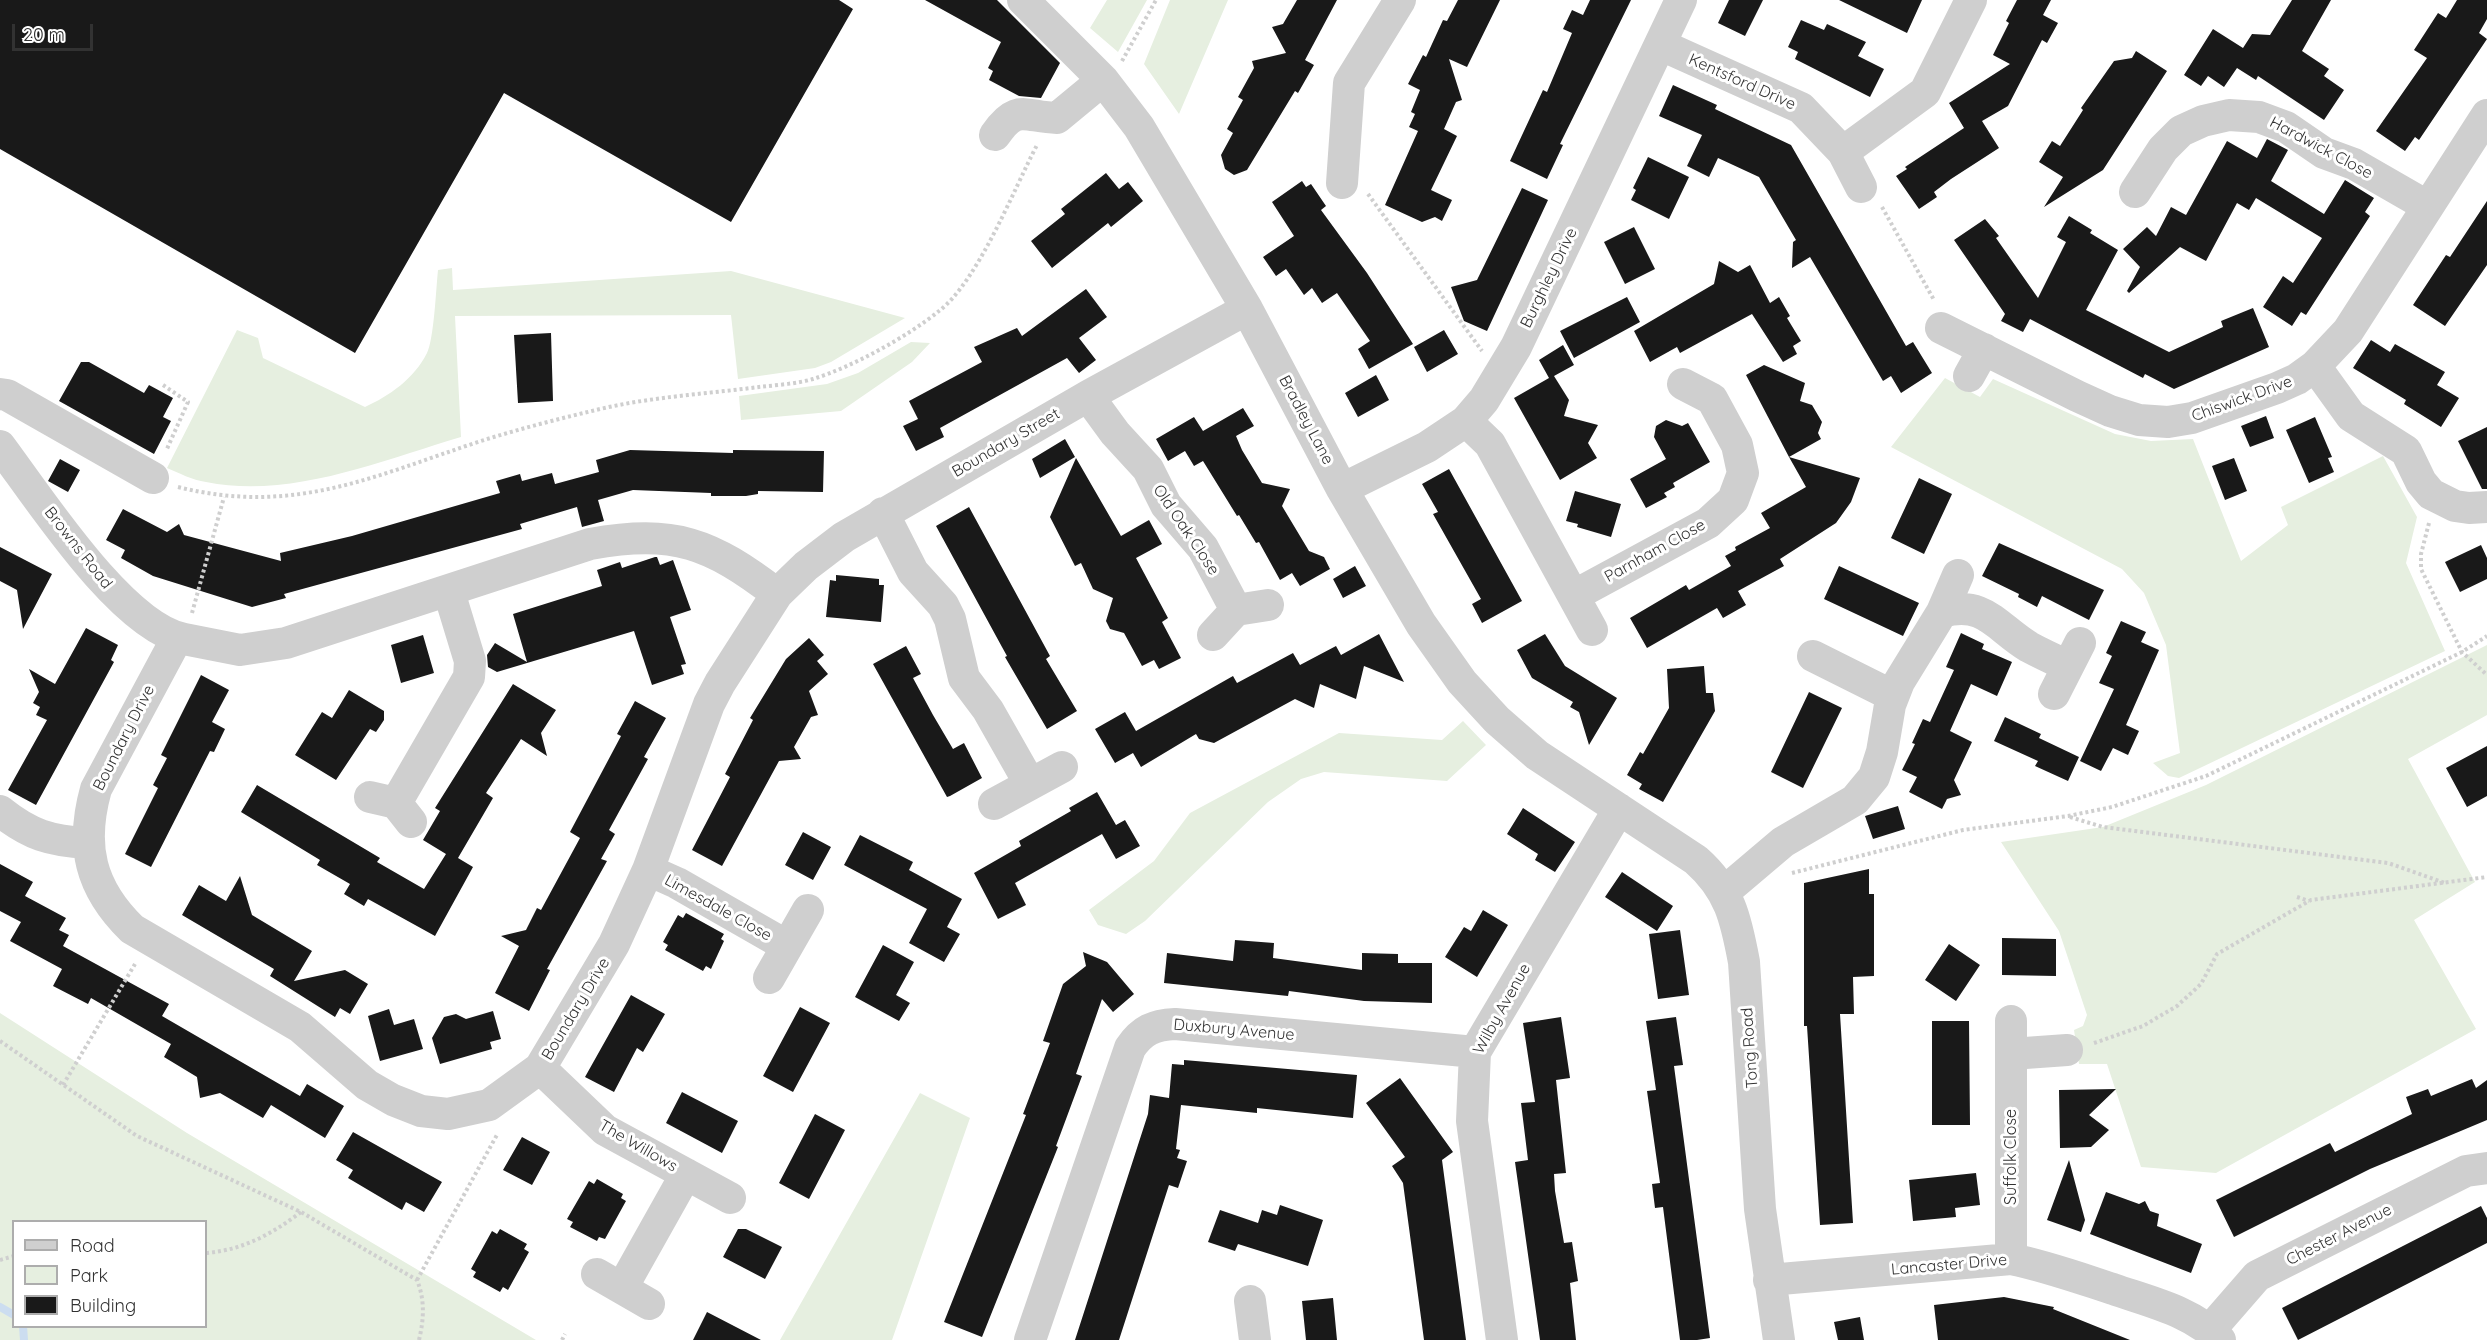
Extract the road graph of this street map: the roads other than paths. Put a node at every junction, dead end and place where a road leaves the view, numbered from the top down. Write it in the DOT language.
graph roads {
  1 [pos="1023,0"];
  2 [pos="1400,0"];
  3 [pos="1681,0"];
  4 [pos="1971,0"];
  5 [pos="1661,45"];
  6 [pos="1103,80"];
  7 [pos="2487,115"];
  8 [pos="994,135"];
  9 [pos="1843,152"];
  10 [pos="1342,175"];
  11 [pos="1862,187"];
  12 [pos="2135,192"];
  13 [pos="2427,206"];
  14 [pos="1247,309"];
  15 [pos="1941,328"];
  16 [pos="2315,366"];
  17 [pos="1683,384"];
  18 [pos="0,394"];
  19 [pos="1089,396"];
  20 [pos="1466,421"];
  21 [pos="0,446"];
  22 [pos="153,478"];
  23 [pos="1342,489"];
  24 [pos="2487,507"];
  25 [pos="883,513"];
  26 [pos="1958,575"];
  27 [pos="449,592"];
  28 [pos="777,594"];
  29 [pos="1575,595"];
  30 [pos="1268,605"];
  31 [pos="1236,610"];
  32 [pos="1942,612"];
  33 [pos="1592,630"];
  34 [pos="1213,635"];
  35 [pos="181,639"];
  36 [pos="1813,656"];
  37 [pos="2067,668"];
  38 [pos="1893,696"];
  39 [pos="1062,767"];
  40 [pos="1030,784"];
  41 [pos="994,804"];
  42 [pos="392,807"];
  43 [pos="1620,809"];
  44 [pos="0,811"];
  45 [pos="88,843"];
  46 [pos="648,870"];
  47 [pos="1724,892"];
  48 [pos="808,910"];
  49 [pos="787,946"];
  50 [pos="769,978"];
  51 [pos="2011,1022"];
  52 [pos="2067,1050"];
  53 [pos="1475,1052"];
  54 [pos="2011,1054"];
  55 [pos="540,1068"];
  56 [pos="2487,1168"];
  57 [pos="686,1174"];
  58 [pos="730,1198"];
  59 [pos="2011,1259"];
  60 [pos="1769,1280"];
  61 [pos="1250,1301"];
  62 [pos="649,1304"];
  63 [pos="2215,1335"];
  64 [pos="1030,1340"];
  65 [pos="1255,1340"];
  66 [pos="1502,1340"];
  67 [pos="1779,1340"];
  1 -- 6 [label="street, Bradley Lane"];
  2 -- 10 [label="street"];
  3 -- 5 [label="street, Burghley Drive"];
  4 -- 9 [label="street"];
  5 -- 9 [label="street, Kentsford Drive"];
  5 -- 20 [label="street, Burghley Drive"];
  6 -- 8 [label="street"];
  6 -- 14 [label="street, Bradley Lane"];
  7 -- 13 [label="street, Chiswick Drive"];
  9 -- 11 [label="street, Kentsford Drive"];
  12 -- 13 [label="street, Hardwick Close"];
  13 -- 16 [label="street, Chiswick Drive"];
  14 -- 19 [label="street, Boundary Street"];
  14 -- 23 [label="street, Bradley Lane"];
  15 -- 16 [label="street, Chiswick Drive"];
  16 -- 24 [label="street"];
  17 -- 29 [label="street, Parnham Close"];
  18 -- 22 [label="street"];
  19 -- 25 [label="street, Boundary Street"];
  19 -- 31 [label="street, Old Oak Close"];
  20 -- 23 [label="street, Burghley Drive"];
  20 -- 29 [label="street"];
  21 -- 35 [label="street, Browns Road"];
  23 -- 43 [label="street, Bradley Lane"];
  25 -- 28 [label="street, Boundary Street"];
  25 -- 40 [label="street"];
  26 -- 32 [label="street"];
  27 -- 28 [label="street, Browns Road"];
  27 -- 35 [label="street, Browns Road"];
  27 -- 42 [label="street"];
  28 -- 46 [label="street, Boundary Drive"];
  29 -- 33 [label="street"];
  30 -- 31 [label="street"];
  31 -- 34 [label="street"];
  32 -- 37 [label="street"];
  32 -- 38 [label="street"];
  35 -- 45 [label="street, Boundary Drive"];
  36 -- 38 [label="street"];
  38 -- 47 [label="street"];
  39 -- 40 [label="street"];
  40 -- 41 [label="street"];
  43 -- 47 [label="street, Tong Road"];
  43 -- 53 [label="street, Wilby Avenue"];
  44 -- 45 [label="street"];
  45 -- 55 [label="street, Boundary Drive"];
  46 -- 49 [label="street, Limesdale Close"];
  46 -- 55 [label="street, Boundary Drive"];
  47 -- 60 [label="street, Tong Road"];
  48 -- 49 [label="street, Limesdale Close"];
  49 -- 50 [label="street, Limesdale Close"];
  51 -- 54 [label="street, Suffolk Close"];
  52 -- 54 [label="street"];
  53 -- 64 [label="street, Duxbury Avenue"];
  53 -- 66 [label="street, Wilby Avenue"];
  54 -- 59 [label="street, Suffolk Close"];
  55 -- 57 [label="street, The Willows"];
  56 -- 63 [label="street, Chester Avenue"];
  57 -- 58 [label="street, The Willows"];
  57 -- 62 [label="street, The Willows"];
  59 -- 60 [label="street, Lancaster Drive"];
  59 -- 63 [label="street, Lancaster Drive"];
  60 -- 67 [label="street, Tong Road"];
  61 -- 65 [label="street"];
}
